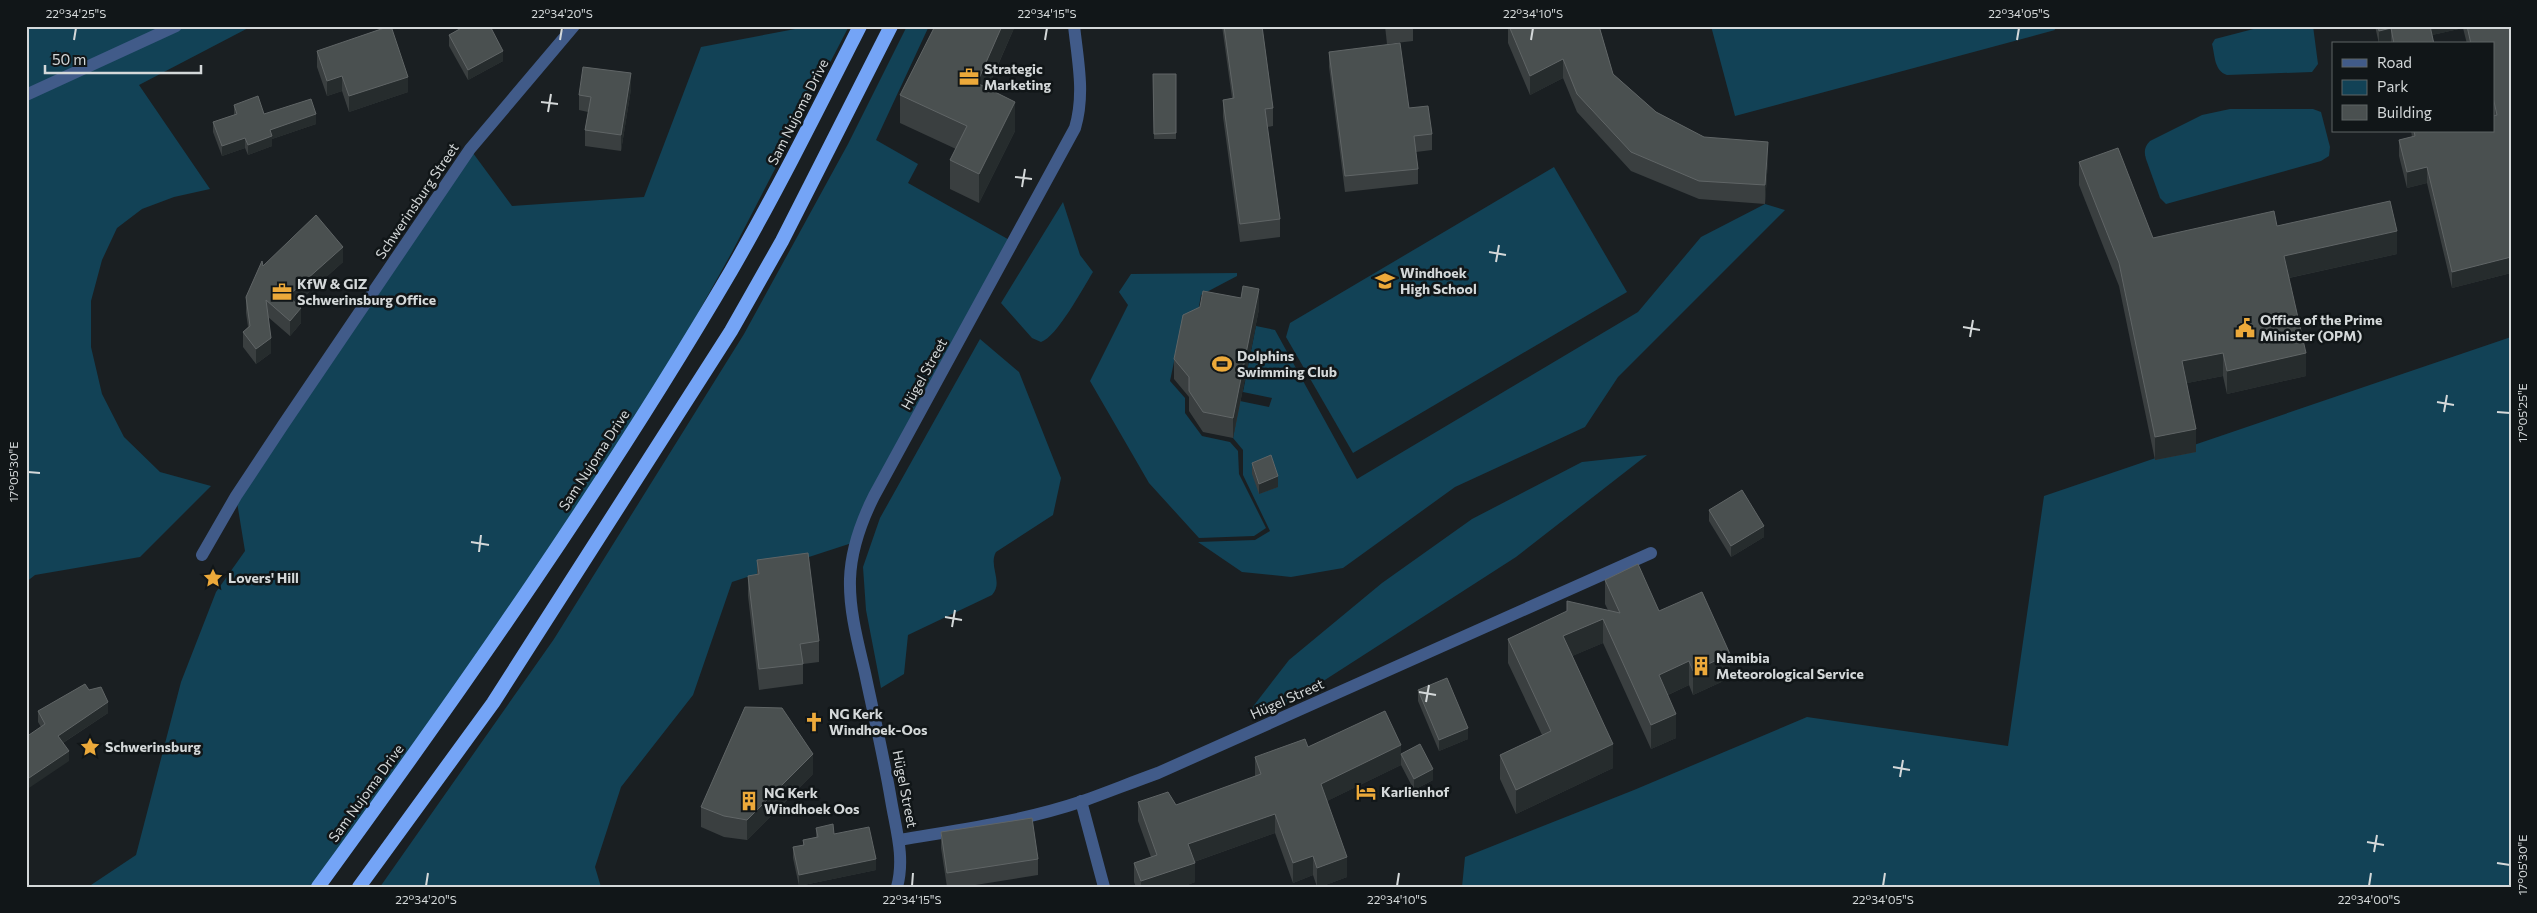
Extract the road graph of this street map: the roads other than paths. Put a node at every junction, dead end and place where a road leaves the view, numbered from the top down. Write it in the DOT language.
graph roads {
  1 [pos="176,26"];
  2 [pos="574,26"];
  3 [pos="860,26"];
  4 [pos="892,26"];
  5 [pos="1074,26"];
  6 [pos="26,95"];
  7 [pos="1651,553"];
  8 [pos="202,554"];
  9 [pos="1081,801"];
  10 [pos="899,840"];
  11 [pos="318,887"];
  12 [pos="359,887"];
  13 [pos="897,887"];
  14 [pos="1104,887"];
  1 -- 6 [label="street"];
  2 -- 8 [label="street, Schwerinsburg Street"];
  3 -- 11 [label="highway, Sam Nujoma Drive"];
  4 -- 12 [label="highway"];
  5 -- 10 [label="street, Hügel Street"];
  7 -- 9 [label="street, Hügel Street"];
  9 -- 10 [label="street, Hügel Street"];
  9 -- 14 [label="street"];
  10 -- 13 [label="street"];
}
